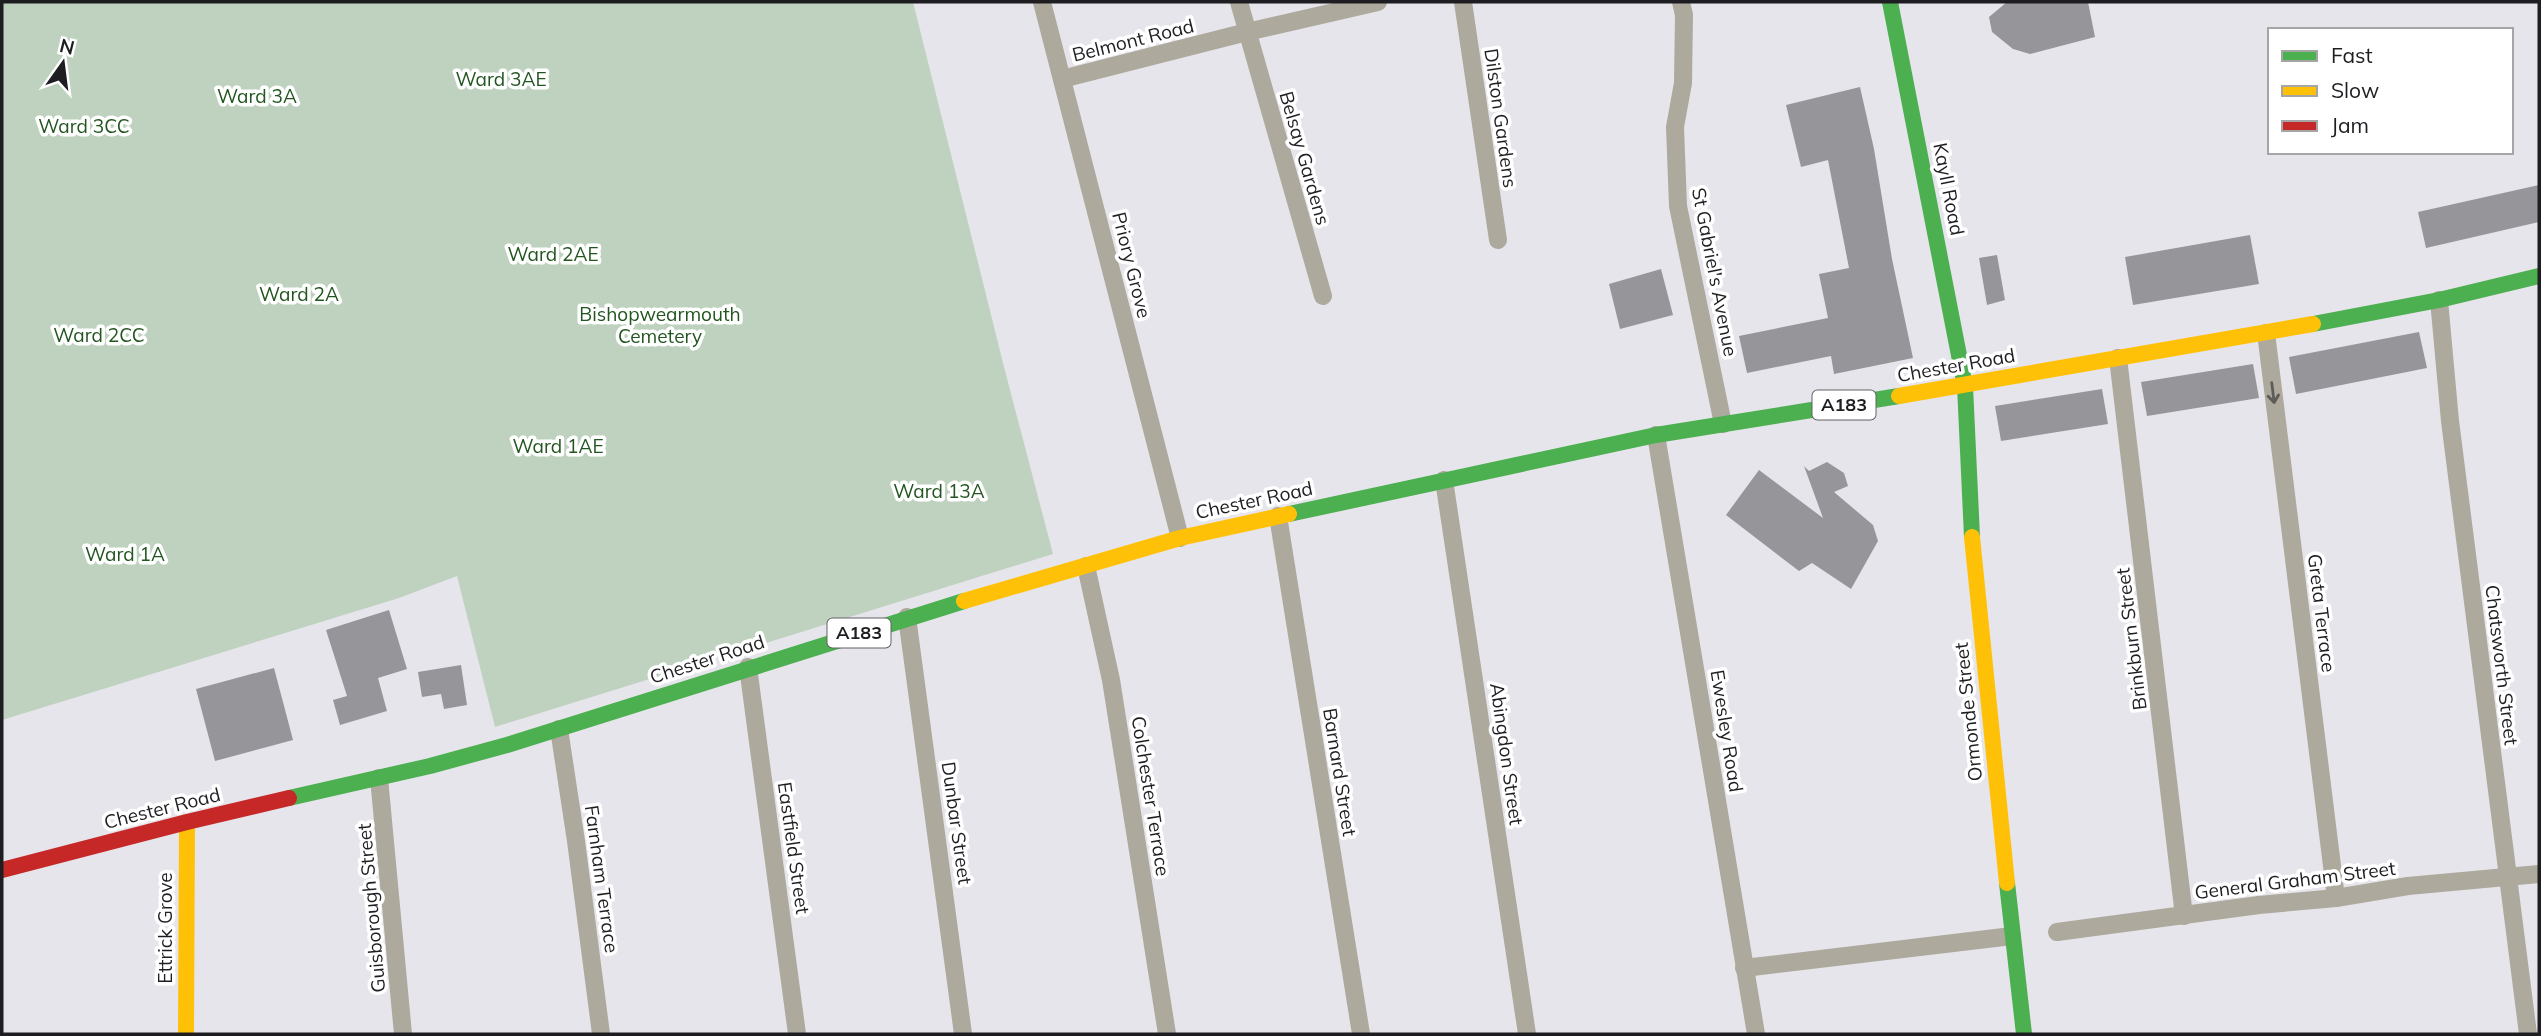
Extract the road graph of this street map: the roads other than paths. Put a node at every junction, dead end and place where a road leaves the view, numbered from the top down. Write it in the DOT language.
graph roads {
  1 [pos="1042,2"];
  2 [pos="1239,2"];
  3 [pos="1378,2"];
  4 [pos="1463,2"];
  5 [pos="1681,2"];
  6 [pos="1890,2"];
  7 [pos="1247,32"];
  8 [pos="1062,79"];
  9 [pos="1498,240"];
  10 [pos="2539,276"];
  11 [pos="1323,296"];
  12 [pos="2439,300"];
  13 [pos="2266,333"];
  14 [pos="2118,358"];
  15 [pos="1965,386"];
  16 [pos="1723,424"];
  17 [pos="1656,435"];
  18 [pos="1444,480"];
  19 [pos="1278,516"];
  20 [pos="1180,538"];
  21 [pos="1086,566"];
  22 [pos="907,617"];
  23 [pos="748,667"];
  24 [pos="559,729"];
  25 [pos="379,778"];
  26 [pos="187,822"];
  27 [pos="2,870"];
  28 [pos="2539,874"];
  29 [pos="2507,879"];
  30 [pos="2336,898"];
  31 [pos="2184,916"];
  32 [pos="2057,932"];
  33 [pos="2012,936"];
  34 [pos="1744,968"];
  35 [pos="186,1034"];
  36 [pos="403,1034"];
  37 [pos="601,1034"];
  38 [pos="797,1034"];
  39 [pos="964,1034"];
  40 [pos="1167,1034"];
  41 [pos="1361,1034"];
  42 [pos="1527,1034"];
  43 [pos="1756,1034"];
  44 [pos="2024,1034"];
  45 [pos="2528,1034"];
  1 -- 8 [label="street, Priory Grove"];
  2 -- 7 [label="street, Belsay Gardens"];
  3 -- 7 [label="street, Belmont Road"];
  4 -- 9 [label="street, Dilston Gardens"];
  5 -- 16 [label="street, St Gabriel's Avenue"];
  6 -- 15 [label="main road, Kayll Road"];
  7 -- 8 [label="street, Belmont Road"];
  7 -- 11 [label="street, Belsay Gardens"];
  8 -- 20 [label="street, Priory Grove"];
  10 -- 12 [label="main road, Chester Road / A183"];
  12 -- 13 [label="main road, Chester Road / A183"];
  12 -- 29 [label="street, Chatsworth Street"];
  13 -- 14 [label="main road, Chester Road / A183"];
  13 -- 30 [label="street, Greta Terrace, one-way"];
  14 -- 15 [label="main road, Chester Road / A183"];
  14 -- 31 [label="street, Brinkburn Street"];
  15 -- 16 [label="main road, Chester Road / A183"];
  15 -- 33 [label="main road, Ormonde Street"];
  16 -- 17 [label="main road, Chester Road / A183"];
  17 -- 18 [label="main road, Chester Road / A183"];
  17 -- 34 [label="street, Ewesley Road"];
  18 -- 19 [label="main road, Chester Road / A183"];
  18 -- 42 [label="street, Abingdon Street"];
  19 -- 20 [label="main road, Chester Road / A183"];
  19 -- 41 [label="street, Barnard Street"];
  20 -- 21 [label="main road, Chester Road / A183"];
  21 -- 22 [label="main road, Chester Road / A183"];
  21 -- 40 [label="street, Colchester Terrace"];
  22 -- 23 [label="main road, Chester Road / A183"];
  22 -- 39 [label="street, Dunbar Street"];
  23 -- 24 [label="main road, Chester Road / A183"];
  23 -- 38 [label="street, Eastfield Street"];
  24 -- 25 [label="main road, Chester Road / A183"];
  24 -- 37 [label="street, Farnham Terrace"];
  25 -- 26 [label="main road, Chester Road / A183"];
  25 -- 36 [label="street, Guisborough Street"];
  26 -- 27 [label="main road, Chester Road / A183"];
  26 -- 35 [label="main road, Ettrick Grove"];
  28 -- 29 [label="street, General Graham Street"];
  29 -- 30 [label="street, General Graham Street"];
  29 -- 45 [label="street, Chatsworth Street"];
  30 -- 31 [label="street, General Graham Street"];
  31 -- 32 [label="street, General Graham Street"];
  33 -- 34 [label="street"];
  33 -- 44 [label="main road, Ormonde Street"];
  34 -- 43 [label="street, Ewesley Road"];
}
